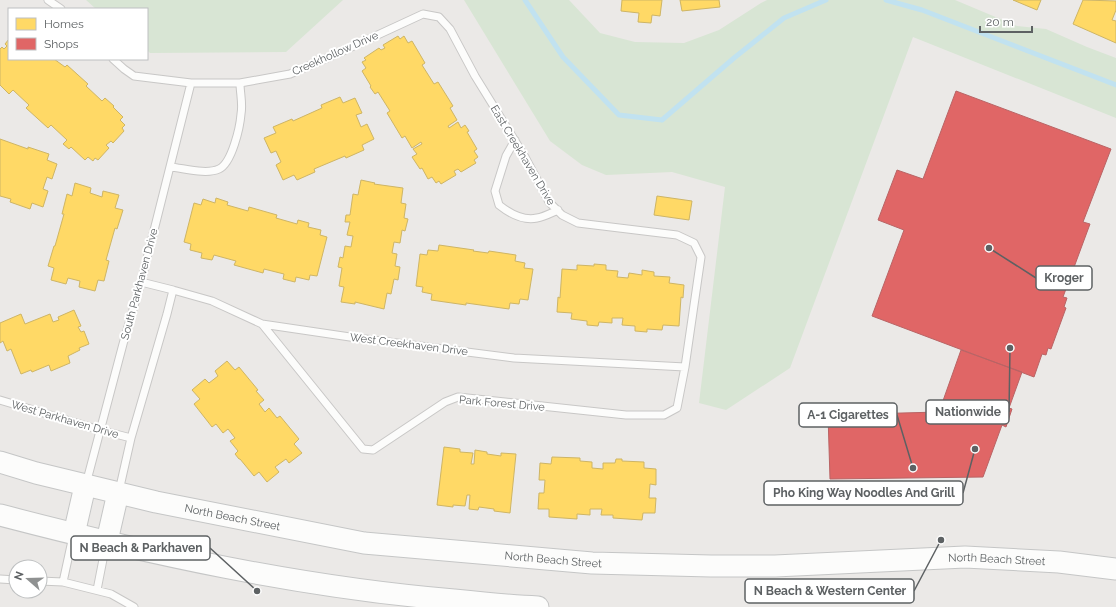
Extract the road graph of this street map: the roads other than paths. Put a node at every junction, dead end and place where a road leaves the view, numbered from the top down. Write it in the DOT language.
graph roads {
  1 [pos="48,0"];
  2 [pos="60,8"];
  3 [pos="439,18"];
  4 [pos="114,60"];
  5 [pos="191,83"];
  6 [pos="240,83"];
  7 [pos="515,140"];
  8 [pos="170,167"];
  9 [pos="558,210"];
  10 [pos="141,282"];
  11 [pos="173,290"];
  12 [pos="262,324"];
  13 [pos="685,367"];
  14 [pos="0,400"];
  15 [pos="100,430"];
  16 [pos="131,438"];
  17 [pos="0,462"];
  18 [pos="85,486"];
  19 [pos="118,493"];
  20 [pos="0,515"];
  21 [pos="74,534"];
  22 [pos="107,541"];
  23 [pos="1116,569"];
  24 [pos="48,581"];
  25 [pos="63,582"];
  26 [pos="97,590"];
  27 [pos="134,607"];
  28 [pos="538,607"];
  1 -- 2 [label="lane"];
  3 -- 6 [label="lane, Creekhollow Drive"];
  3 -- 7 [label="lane, East Creekhaven Drive"];
  4 -- 5 [label="lane, Creekhollow Drive"];
  5 -- 6 [label="lane, Creekhollow Drive"];
  5 -- 8 [label="lane, South Parkhaven Drive"];
  6 -- 8 [label="lane"];
  7 -- 9 [label="lane, East Creekhaven Drive"];
  7 -- 9 [label="lane"];
  8 -- 10 [label="lane, South Parkhaven Drive"];
  9 -- 13 [label="lane, East Creekhaven Drive"];
  10 -- 11 [label="lane, West Creekhaven Drive"];
  10 -- 15 [label="lane, South Parkhaven Drive"];
  11 -- 12 [label="lane, West Creekhaven Drive"];
  11 -- 16 [label="lane"];
  12 -- 13 [label="lane, West Creekhaven Drive"];
  12 -- 13 [label="lane, Park Forest Drive"];
  14 -- 15 [label="lane, West Parkhaven Drive"];
  15 -- 16 [label="lane, West Parkhaven Drive"];
  15 -- 18 [label="lane, South Parkhaven Drive"];
  16 -- 19 [label="lane"];
  17 -- 18 [label="main road, North Beach Street"];
  18 -- 19 [label="main road, North Beach Street"];
  18 -- 21 [label="main road"];
  19 -- 22 [label="main road"];
  19 -- 23 [label="main road, North Beach Street"];
  20 -- 21 [label="main road"];
  21 -- 22 [label="main road"];
  21 -- 25 [label="lane"];
  22 -- 26 [label="lane"];
  22 -- 28 [label="main road"];
  24 -- 25 [label="lane"];
  25 -- 26 [label="lane"];
  26 -- 27 [label="lane"];
}
